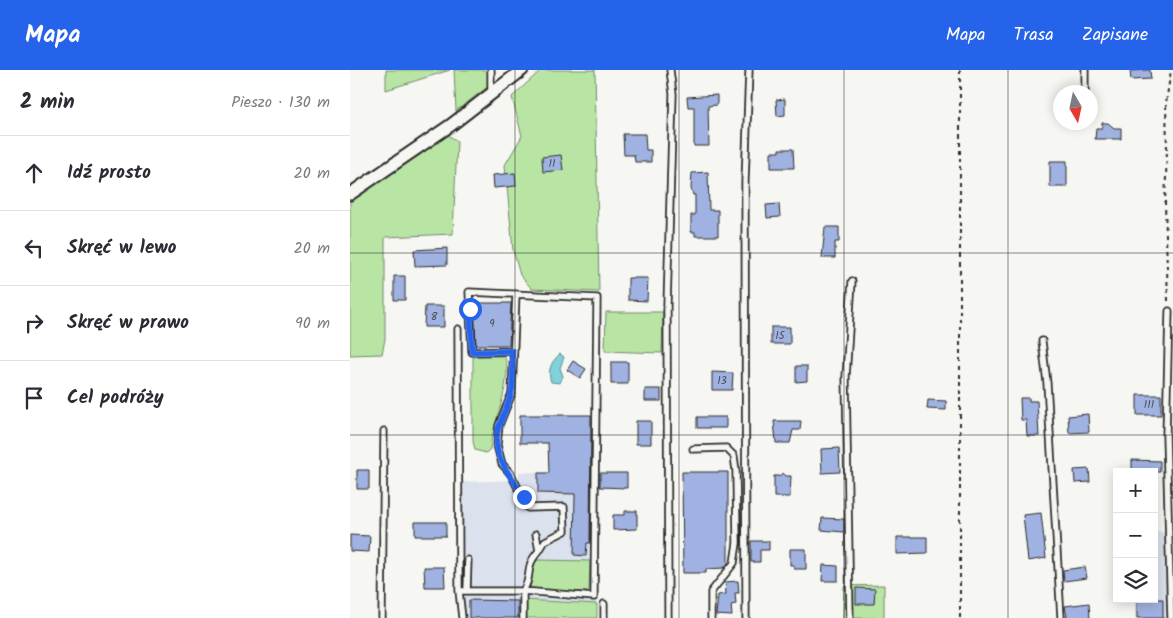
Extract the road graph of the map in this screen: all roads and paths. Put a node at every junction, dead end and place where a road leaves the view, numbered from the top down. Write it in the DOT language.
graph roads {
  1 [pos="490,70"];
  2 [pos="522,70"];
  3 [pos="670,70"];
  4 [pos="749,70"];
  5 [pos="960,70"];
  6 [pos="1085,70"];
  7 [pos="1171,70"];
  8 [pos="1085,85"];
  9 [pos="491,94"];
  10 [pos="350,194"];
  11 [pos="852,281"];
  12 [pos="516,294"];
  13 [pos="1169,311"];
  14 [pos="458,329"];
  15 [pos="1042,341"];
  16 [pos="512,351"];
  17 [pos="384,431"];
  18 [pos="693,449"];
  19 [pos="536,534"];
  20 [pos="540,551"];
  21 [pos="468,560"];
  22 [pos="459,591"];
  23 [pos="467,591"];
  24 [pos="523,592"];
  25 [pos="604,604"];
  26 [pos="382,618"];
  27 [pos="462,618"];
  28 [pos="523,618"];
  29 [pos="604,618"];
  30 [pos="668,618"];
  31 [pos="711,618"];
  32 [pos="746,618"];
  33 [pos="850,618"];
  34 [pos="960,618"];
  35 [pos="1061,618"];
  36 [pos="1171,618"];
  1 -- 9 [label="lane"];
  2 -- 9 [label="street"];
  3 -- 30 [label="lane"];
  4 -- 32 [label="lane"];
  5 -- 34 [label="path"];
  6 -- 8 [label="lane"];
  7 -- 13 [label="path"];
  9 -- 10 [label="street"];
  11 -- 33 [label="lane"];
  12 -- 16 [label="lane"];
  12 -- 16 [label="lane"];
  12 -- 24 [label="lane"];
  13 -- 36 [label="lane"];
  14 -- 22 [label="lane"];
  15 -- 35 [label="lane"];
  16 -- 20 [label="lane"];
  17 -- 26 [label="lane"];
  18 -- 31 [label="lane"];
  19 -- 20 [label="lane"];
  20 -- 24 [label="lane"];
  21 -- 23 [label="lane"];
  22 -- 23 [label="lane"];
  22 -- 27 [label="lane"];
  23 -- 24 [label="lane"];
  24 -- 28 [label="lane"];
  25 -- 29 [label="lane"];
}
